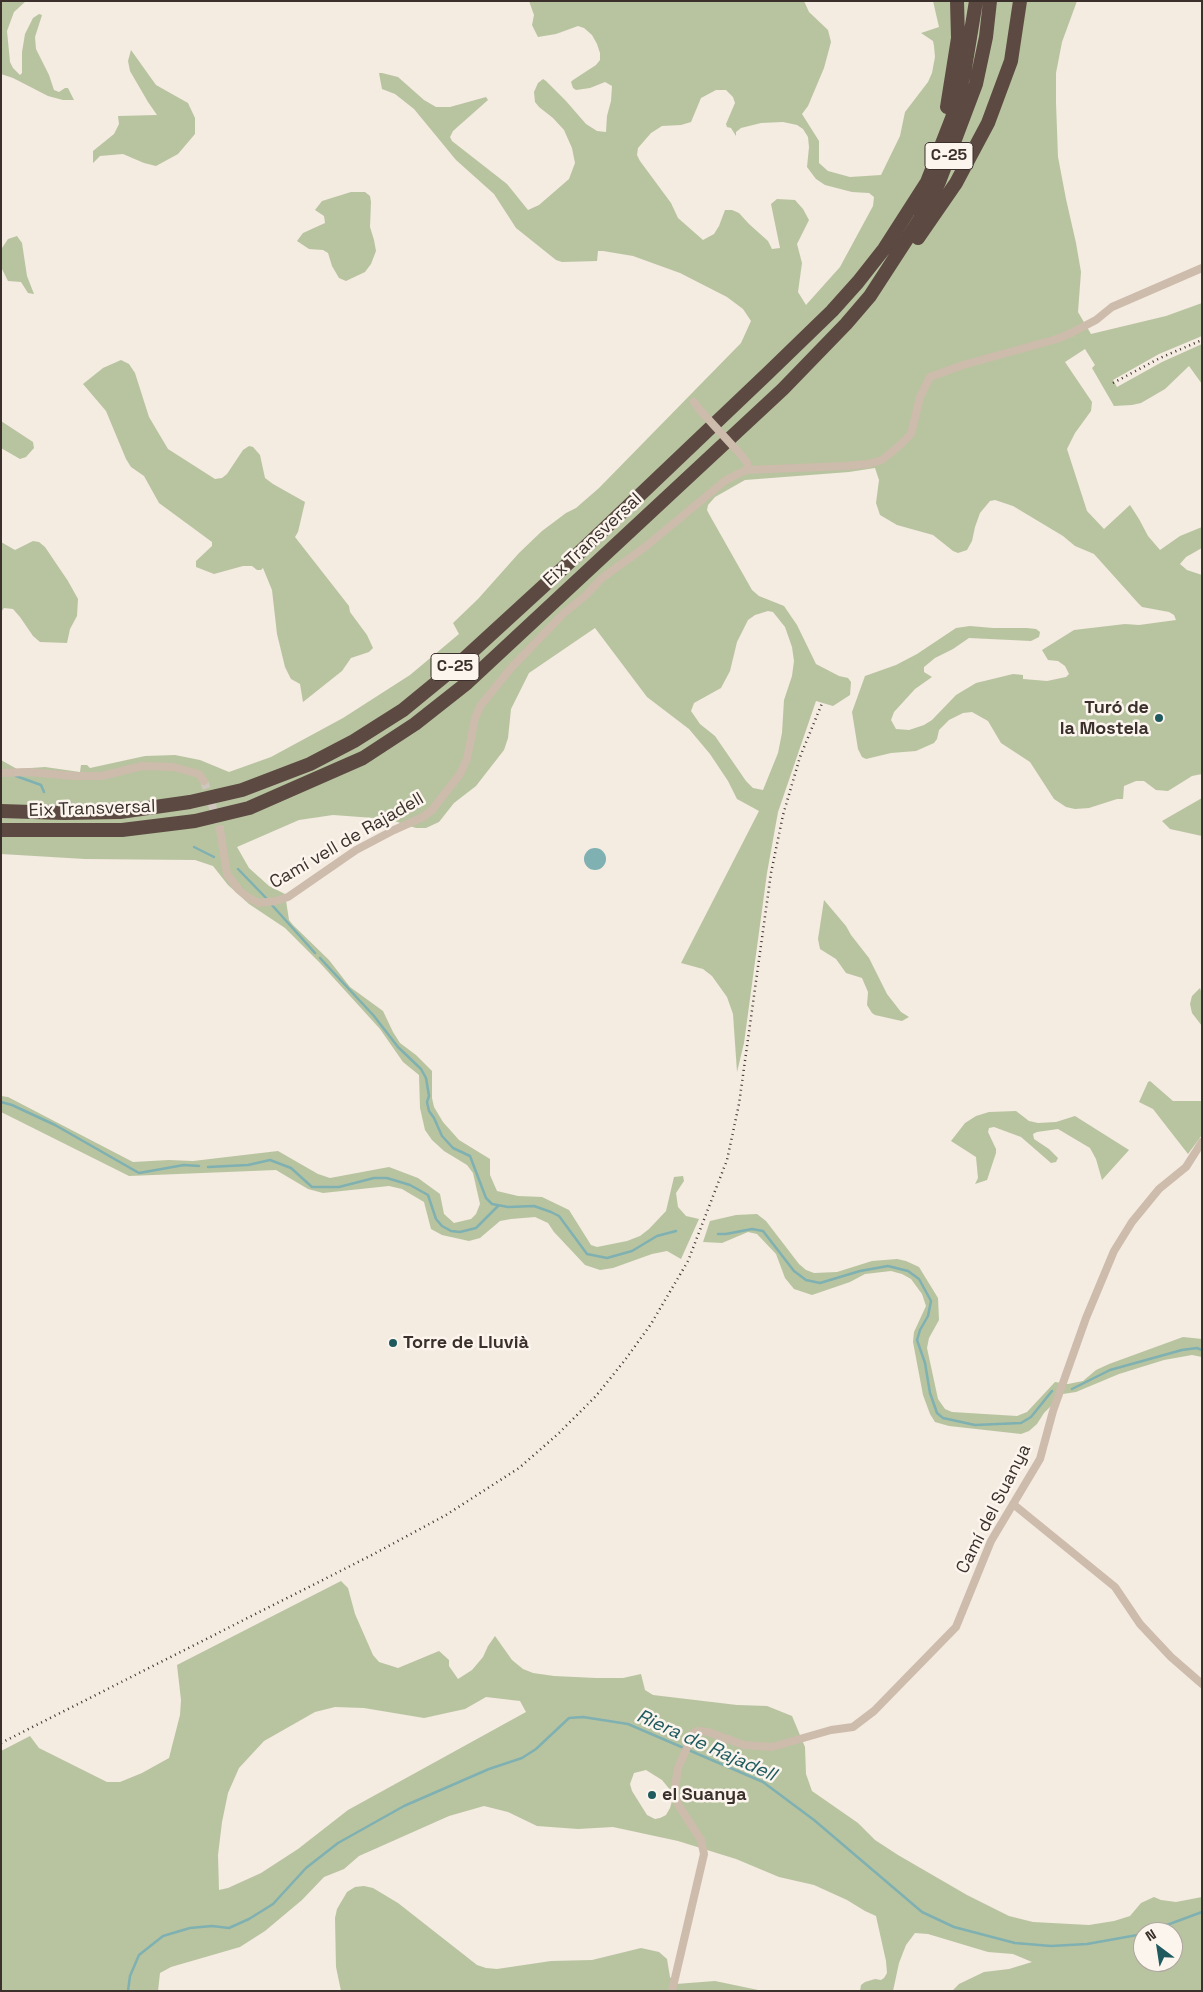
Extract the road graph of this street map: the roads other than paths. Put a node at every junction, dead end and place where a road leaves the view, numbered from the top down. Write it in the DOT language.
graph roads {
  1 [pos="957,1"];
  2 [pos="976,1"];
  3 [pos="990,1"];
  4 [pos="1020,1"];
  5 [pos="927,182"];
  6 [pos="1202,268"];
  7 [pos="870,296"];
  8 [pos="694,402"];
  9 [pos="748,470"];
  10 [pos="1,773"];
  11 [pos="204,781"];
  12 [pos="1,811"];
  13 [pos="220,829"];
  14 [pos="1,830"];
  15 [pos="1202,1142"];
  16 [pos="1013,1504"];
  17 [pos="1202,1684"];
  18 [pos="672,1991"];
  1 -- 5 [label="highway"];
  2 -- 5 [label="highway, Eix Transversal / C-25"];
  3 -- 7 [label="highway, Eix Transversal / C-25"];
  4 -- 7 [label="highway"];
  5 -- 12 [label="highway, Eix Transversal / C-25"];
  6 -- 9 [label="street, Camí vell de Rajadell"];
  7 -- 14 [label="highway, Eix Transversal / C-25"];
  8 -- 9 [label="street, bridge"];
  9 -- 13 [label="street, Camí vell de Rajadell"];
  10 -- 11 [label="street"];
  15 -- 16 [label="street, Camí del Suanya"];
  16 -- 17 [label="street"];
  16 -- 18 [label="street, Camí del Suanya"];
}
